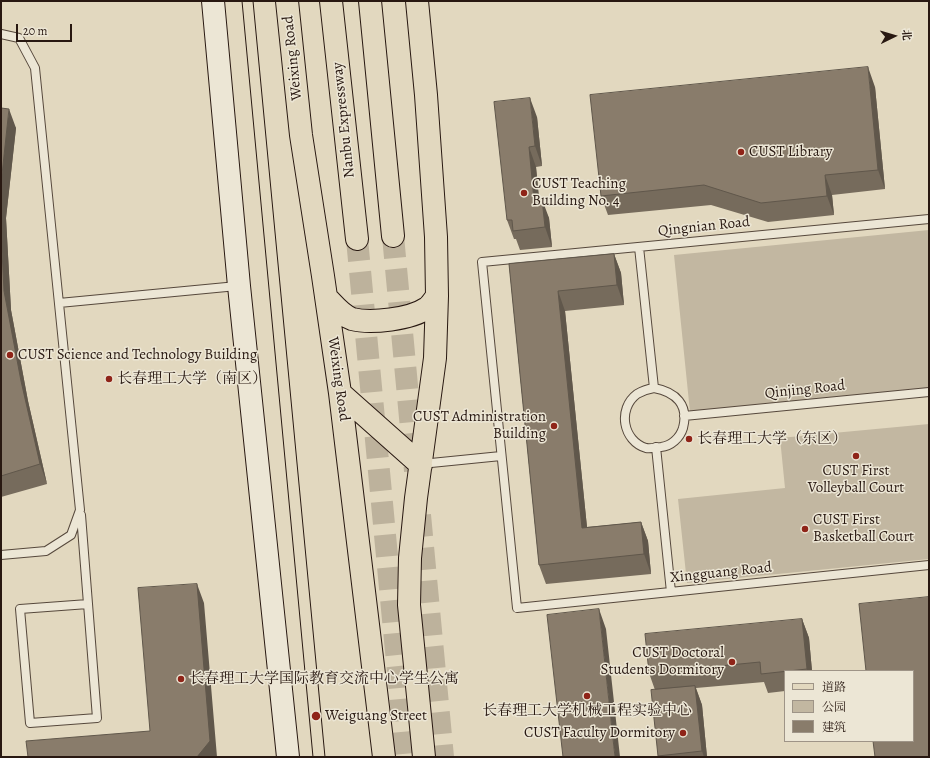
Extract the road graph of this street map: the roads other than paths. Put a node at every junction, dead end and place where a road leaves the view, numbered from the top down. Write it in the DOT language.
graph roads {
  1 [pos="213,1"];
  2 [pos="287,1"];
  3 [pos="331,1"];
  4 [pos="370,1"];
  5 [pos="417,1"];
  6 [pos="1,34"];
  7 [pos="929,219"];
  8 [pos="393,236"];
  9 [pos="357,239"];
  10 [pos="639,247"];
  11 [pos="239,286"];
  12 [pos="326,296"];
  13 [pos="437,296"];
  14 [pos="59,303"];
  15 [pos="654,388"];
  16 [pos="929,392"];
  17 [pos="340,393"];
  18 [pos="684,416"];
  19 [pos="656,447"];
  20 [pos="501,456"];
  21 [pos="421,465"];
  22 [pos="80,510"];
  23 [pos="1,556"];
  24 [pos="929,565"];
  25 [pos="671,592"];
  26 [pos="88,604"];
  27 [pos="288,757"];
  28 [pos="384,757"];
  29 [pos="424,757"];
  1 -- 11 [label="main road"];
  2 -- 12 [label="main road, Weixing Road"];
  3 -- 9 [label="main road, Nanbu Expressway"];
  4 -- 8 [label="main road"];
  5 -- 13 [label="main road"];
  6 -- 14 [label="lane"];
  7 -- 10 [label="lane, Qingnian Road"];
  10 -- 15 [label="lane"];
  10 -- 20 [label="lane, Qingnian Road"];
  11 -- 14 [label="lane"];
  11 -- 27 [label="main road"];
  12 -- 13 [label="main road"];
  12 -- 17 [label="main road, Weixing Road"];
  13 -- 21 [label="main road"];
  14 -- 22 [label="lane"];
  15 -- 18 [label="lane"];
  15 -- 19 [label="lane"];
  16 -- 18 [label="lane, Qinjing Road"];
  17 -- 21 [label="main road"];
  17 -- 28 [label="main road, Weixing Road"];
  18 -- 19 [label="lane"];
  19 -- 25 [label="lane"];
  20 -- 21 [label="lane"];
  20 -- 25 [label="lane, Xingguang Road"];
  21 -- 29 [label="main road"];
  22 -- 23 [label="lane"];
  22 -- 26 [label="lane"];
  24 -- 25 [label="lane, Xingguang Road"];
  26 -- 26 [label="lane"];
}
